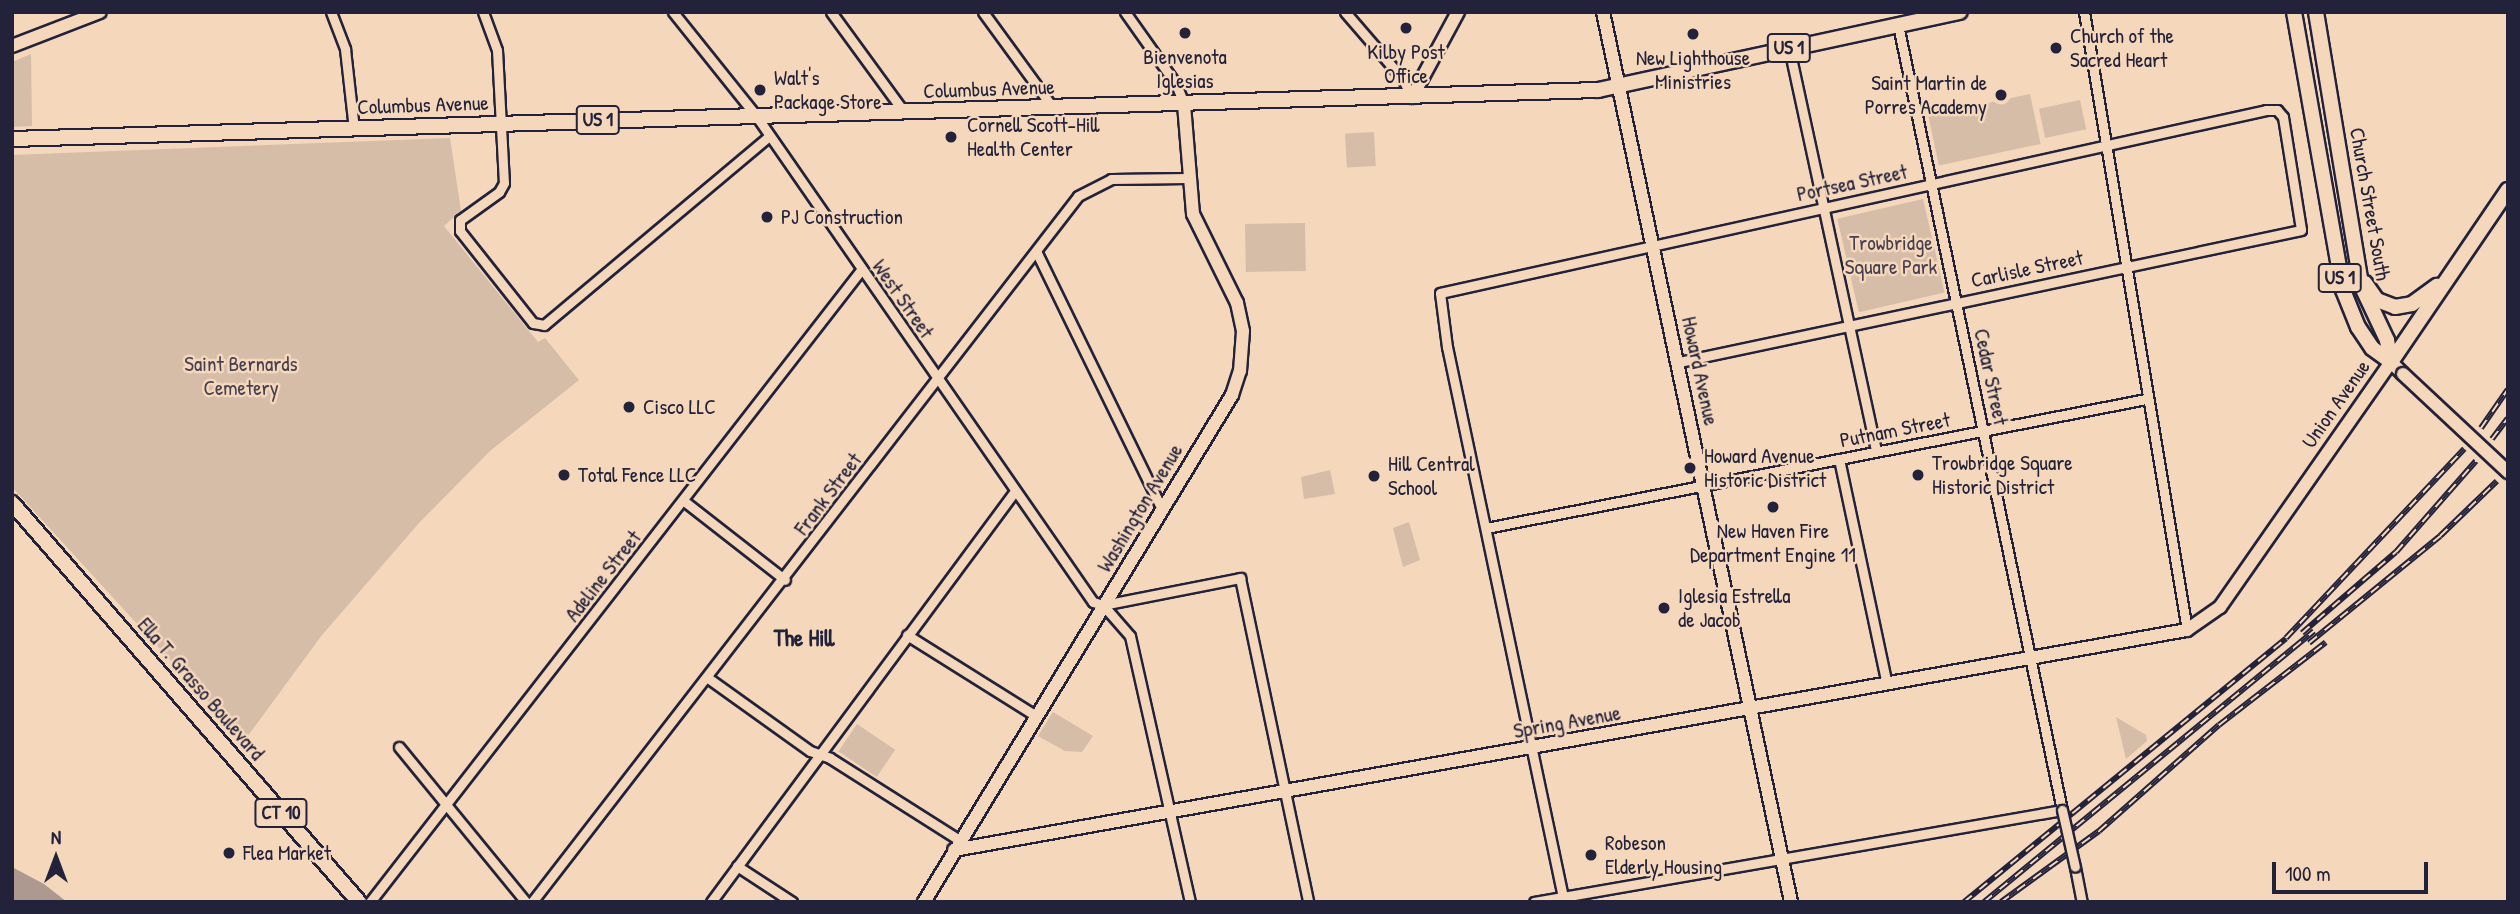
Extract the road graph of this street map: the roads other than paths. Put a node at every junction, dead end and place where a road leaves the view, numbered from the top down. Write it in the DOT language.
graph roads {
  1 [pos="100,12"];
  2 [pos="331,12"];
  3 [pos="483,12"];
  4 [pos="673,12"];
  5 [pos="831,12"];
  6 [pos="983,12"];
  7 [pos="1125,12"];
  8 [pos="1345,12"];
  9 [pos="1458,12"];
  10 [pos="1603,12"];
  11 [pos="1960,12"];
  12 [pos="2084,12"];
  13 [pos="2294,12"];
  14 [pos="2316,12"];
  15 [pos="1922,16"];
  16 [pos="1898,24"];
  17 [pos="12,46"];
  18 [pos="1789,48"];
  19 [pos="1618,86"];
  20 [pos="1412,97"];
  21 [pos="1184,104"];
  22 [pos="1053,108"];
  23 [pos="905,113"];
  24 [pos="757,117"];
  25 [pos="501,123"];
  26 [pos="354,129"];
  27 [pos="769,136"];
  28 [pos="12,139"];
  29 [pos="2104,146"];
  30 [pos="1188,178"];
  31 [pos="1932,184"];
  32 [pos="2508,190"];
  33 [pos="1824,208"];
  34 [pos="2301,230"];
  35 [pos="1653,244"];
  36 [pos="1036,251"];
  37 [pos="2124,267"];
  38 [pos="2359,269"];
  39 [pos="861,270"];
  40 [pos="2450,276"];
  41 [pos="1957,302"];
  42 [pos="1850,325"];
  43 [pos="1679,362"];
  44 [pos="2391,362"];
  45 [pos="938,378"];
  46 [pos="2146,399"];
  47 [pos="1984,430"];
  48 [pos="1876,451"];
  49 [pos="1839,458"];
  50 [pos="2508,472"];
  51 [pos="1704,485"];
  52 [pos="1015,491"];
  53 [pos="684,501"];
  54 [pos="1162,509"];
  55 [pos="15,510"];
  56 [pos="1486,528"];
  57 [pos="785,580"];
  58 [pos="1103,606"];
  59 [pos="2187,630"];
  60 [pos="907,635"];
  61 [pos="2033,657"];
  62 [pos="708,678"];
  63 [pos="1887,684"];
  64 [pos="1750,710"];
  65 [pos="1036,716"];
  66 [pos="399,747"];
  67 [pos="1532,748"];
  68 [pos="822,754"];
  69 [pos="1285,791"];
  70 [pos="447,804"];
  71 [pos="2060,810"];
  72 [pos="1171,813"];
  73 [pos="957,845"];
  74 [pos="1782,859"];
  75 [pos="737,866"];
  76 [pos="1564,899"];
  77 [pos="359,902"];
  78 [pos="370,902"];
  79 [pos="526,902"];
  80 [pos="532,902"];
  81 [pos="711,902"];
  82 [pos="792,902"];
  83 [pos="923,902"];
  84 [pos="1190,902"];
  85 [pos="1308,902"];
  86 [pos="1534,902"];
  87 [pos="1791,902"];
  88 [pos="2082,902"];
  1 -- 17 [label="main road"];
  2 -- 26 [label="street"];
  3 -- 25 [label="street"];
  4 -- 24 [label="street, West Street"];
  5 -- 23 [label="street"];
  6 -- 22 [label="street"];
  7 -- 21 [label="street"];
  8 -- 20 [label="street"];
  9 -- 20 [label="main road"];
  10 -- 19 [label="main road, Howard Avenue"];
  11 -- 15 [label="main road, Columbus Avenue / US 1"];
  12 -- 29 [label="street"];
  13 -- 44 [label="main road, Church Street South / US 1"];
  14 -- 38 [label="main road, Church Street South / US 1"];
  15 -- 16 [label="main road, Columbus Avenue / US 1"];
  16 -- 18 [label="main road, Columbus Avenue / US 1"];
  16 -- 31 [label="street, Cedar Street"];
  18 -- 19 [label="main road, Columbus Avenue / US 1"];
  18 -- 33 [label="street"];
  19 -- 20 [label="main road, Columbus Avenue / US 1"];
  19 -- 35 [label="main road, Howard Avenue"];
  20 -- 21 [label="main road, Columbus Avenue / US 1"];
  21 -- 22 [label="main road, Columbus Avenue / US 1"];
  21 -- 30 [label="main road, Washington Avenue"];
  22 -- 23 [label="main road, Columbus Avenue / US 1"];
  23 -- 24 [label="main road, Columbus Avenue / US 1"];
  24 -- 25 [label="main road, Columbus Avenue / US 1"];
  24 -- 27 [label="street, West Street"];
  25 -- 26 [label="main road, Columbus Avenue / US 1"];
  25 -- 27 [label="street"];
  26 -- 28 [label="main road, Columbus Avenue / US 1"];
  27 -- 39 [label="street, West Street"];
  29 -- 31 [label="street, Portsea Street"];
  29 -- 34 [label="street, Portsea Street"];
  29 -- 37 [label="street"];
  30 -- 36 [label="street, Frank Street"];
  30 -- 54 [label="main road, Washington Avenue"];
  31 -- 33 [label="street, Portsea Street"];
  31 -- 41 [label="street, Cedar Street"];
  32 -- 40 [label="main road, Union Avenue / US 1"];
  33 -- 35 [label="street, Portsea Street"];
  33 -- 42 [label="street"];
  34 -- 37 [label="street, Carlisle Street"];
  35 -- 43 [label="main road, Howard Avenue"];
  35 -- 56 [label="street, Portsea Street"];
  36 -- 45 [label="street, Frank Street"];
  36 -- 54 [label="street"];
  37 -- 41 [label="street, Carlisle Street"];
  37 -- 46 [label="street"];
  38 -- 40 [label="main road, US 1"];
  38 -- 44 [label="main road, Church Street South"];
  39 -- 45 [label="street, West Street"];
  39 -- 53 [label="street, Adeline Street"];
  40 -- 44 [label="main road, Union Avenue / US 1"];
  41 -- 42 [label="street, Carlisle Street"];
  41 -- 47 [label="street, Cedar Street"];
  42 -- 43 [label="street, Carlisle Street"];
  42 -- 48 [label="street"];
  43 -- 51 [label="main road, Howard Avenue"];
  44 -- 50 [label="main road, bridge"];
  44 -- 59 [label="main road, Union Avenue"];
  45 -- 52 [label="street, West Street"];
  45 -- 57 [label="street, Frank Street"];
  46 -- 47 [label="street, Putnam Street"];
  46 -- 59 [label="street"];
  47 -- 48 [label="street, Putnam Street"];
  47 -- 61 [label="street, Cedar Street"];
  48 -- 49 [label="street, Putnam Street"];
  49 -- 51 [label="street, Putnam Street"];
  49 -- 63 [label="street"];
  51 -- 56 [label="street, Putnam Street"];
  51 -- 64 [label="main road, Howard Avenue"];
  52 -- 58 [label="street, West Street"];
  52 -- 60 [label="street"];
  53 -- 57 [label="street"];
  53 -- 70 [label="street, Adeline Street"];
  54 -- 58 [label="main road, Washington Avenue"];
  55 -- 77 [label="main road, Ella T. Grasso Boulevard / CT 10"];
  56 -- 67 [label="street"];
  57 -- 62 [label="street, Frank Street"];
  58 -- 65 [label="main road, Washington Avenue"];
  58 -- 69 [label="street"];
  58 -- 72 [label="street, West Street"];
  59 -- 61 [label="main road, Spring Avenue"];
  60 -- 65 [label="street"];
  60 -- 68 [label="street"];
  61 -- 63 [label="main road, Spring Avenue"];
  61 -- 71 [label="street, Cedar Street"];
  62 -- 68 [label="street"];
  62 -- 80 [label="street, Frank Street"];
  63 -- 64 [label="main road, Spring Avenue"];
  64 -- 67 [label="main road, Spring Avenue"];
  64 -- 74 [label="main road, Howard Avenue"];
  65 -- 73 [label="main road, Washington Avenue"];
  66 -- 70 [label="street"];
  67 -- 69 [label="main road, Spring Avenue"];
  67 -- 76 [label="street"];
  68 -- 73 [label="street"];
  68 -- 75 [label="street"];
  69 -- 72 [label="main road, Spring Avenue"];
  69 -- 85 [label="street"];
  70 -- 78 [label="street, Adeline Street"];
  70 -- 79 [label="street"];
  71 -- 74 [label="street"];
  71 -- 88 [label="street, Cedar Street, bridge"];
  72 -- 73 [label="main road, Spring Avenue"];
  72 -- 84 [label="street, West Street"];
  73 -- 83 [label="main road, Washington Avenue"];
  74 -- 76 [label="street"];
  74 -- 87 [label="main road, Howard Avenue"];
  75 -- 81 [label="street"];
  75 -- 82 [label="street"];
  76 -- 86 [label="street"];
}
